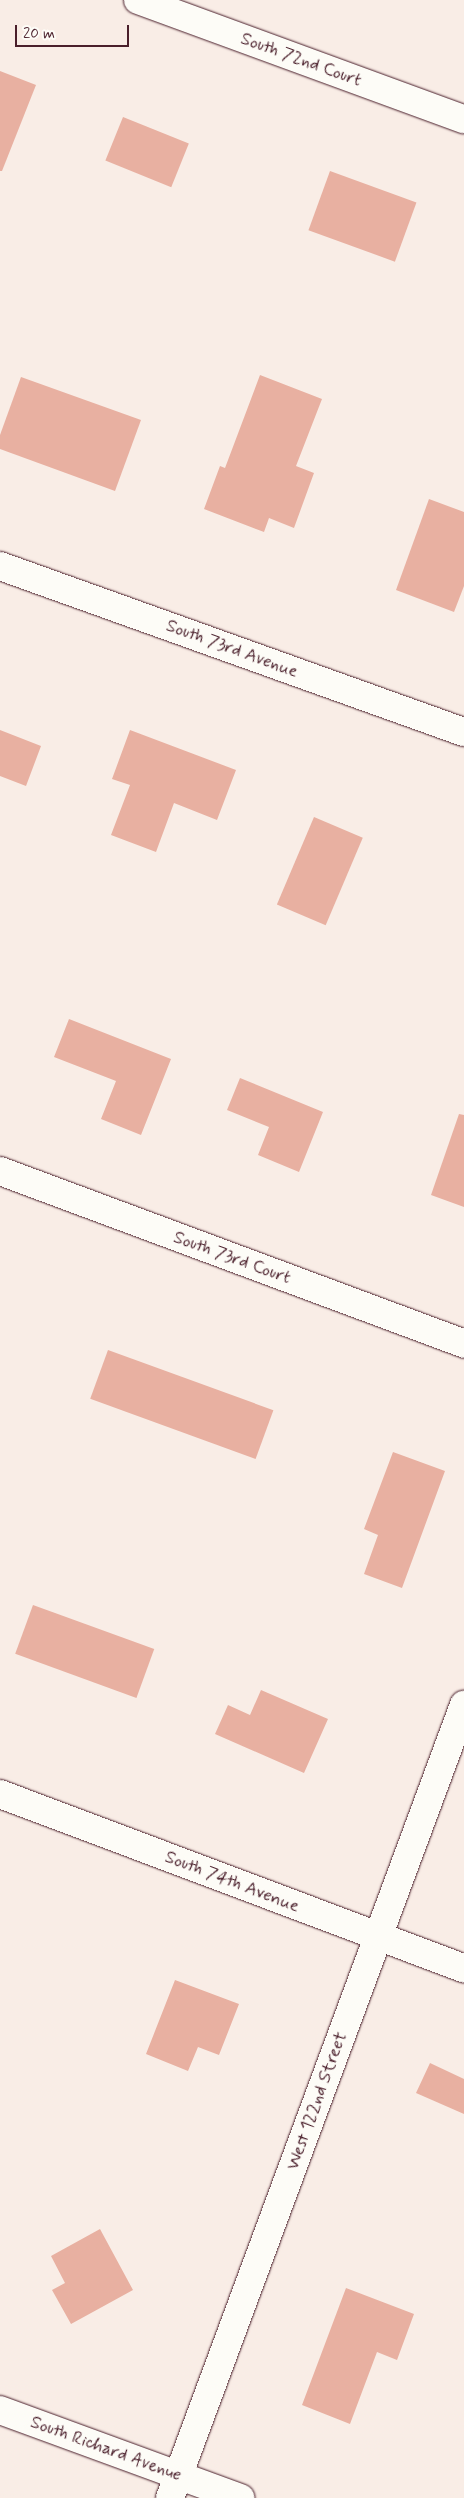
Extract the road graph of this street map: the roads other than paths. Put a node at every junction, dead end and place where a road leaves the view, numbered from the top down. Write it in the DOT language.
graph roads {
  1 [pos="138,0"];
  2 [pos="464,119"];
  3 [pos="0,566"];
  4 [pos="464,732"];
  5 [pos="0,1171"];
  6 [pos="464,1344"];
  7 [pos="464,1704"];
  8 [pos="0,1794"];
  9 [pos="378,1937"];
  10 [pos="464,1968"];
  11 [pos="0,2410"];
  12 [pos="174,2487"];
  13 [pos="240,2498"];
  1 -- 2 [label="street, South 72nd Court"];
  3 -- 4 [label="street, South 73rd Avenue"];
  5 -- 6 [label="street, South 73rd Court"];
  7 -- 9 [label="street, West 122nd Street"];
  8 -- 9 [label="street, South 74th Avenue"];
  9 -- 10 [label="street, South 74th Avenue"];
  9 -- 12 [label="street, West 122nd Street"];
  11 -- 12 [label="street, South Richard Avenue"];
  12 -- 13 [label="street, South Richard Avenue"];
}
